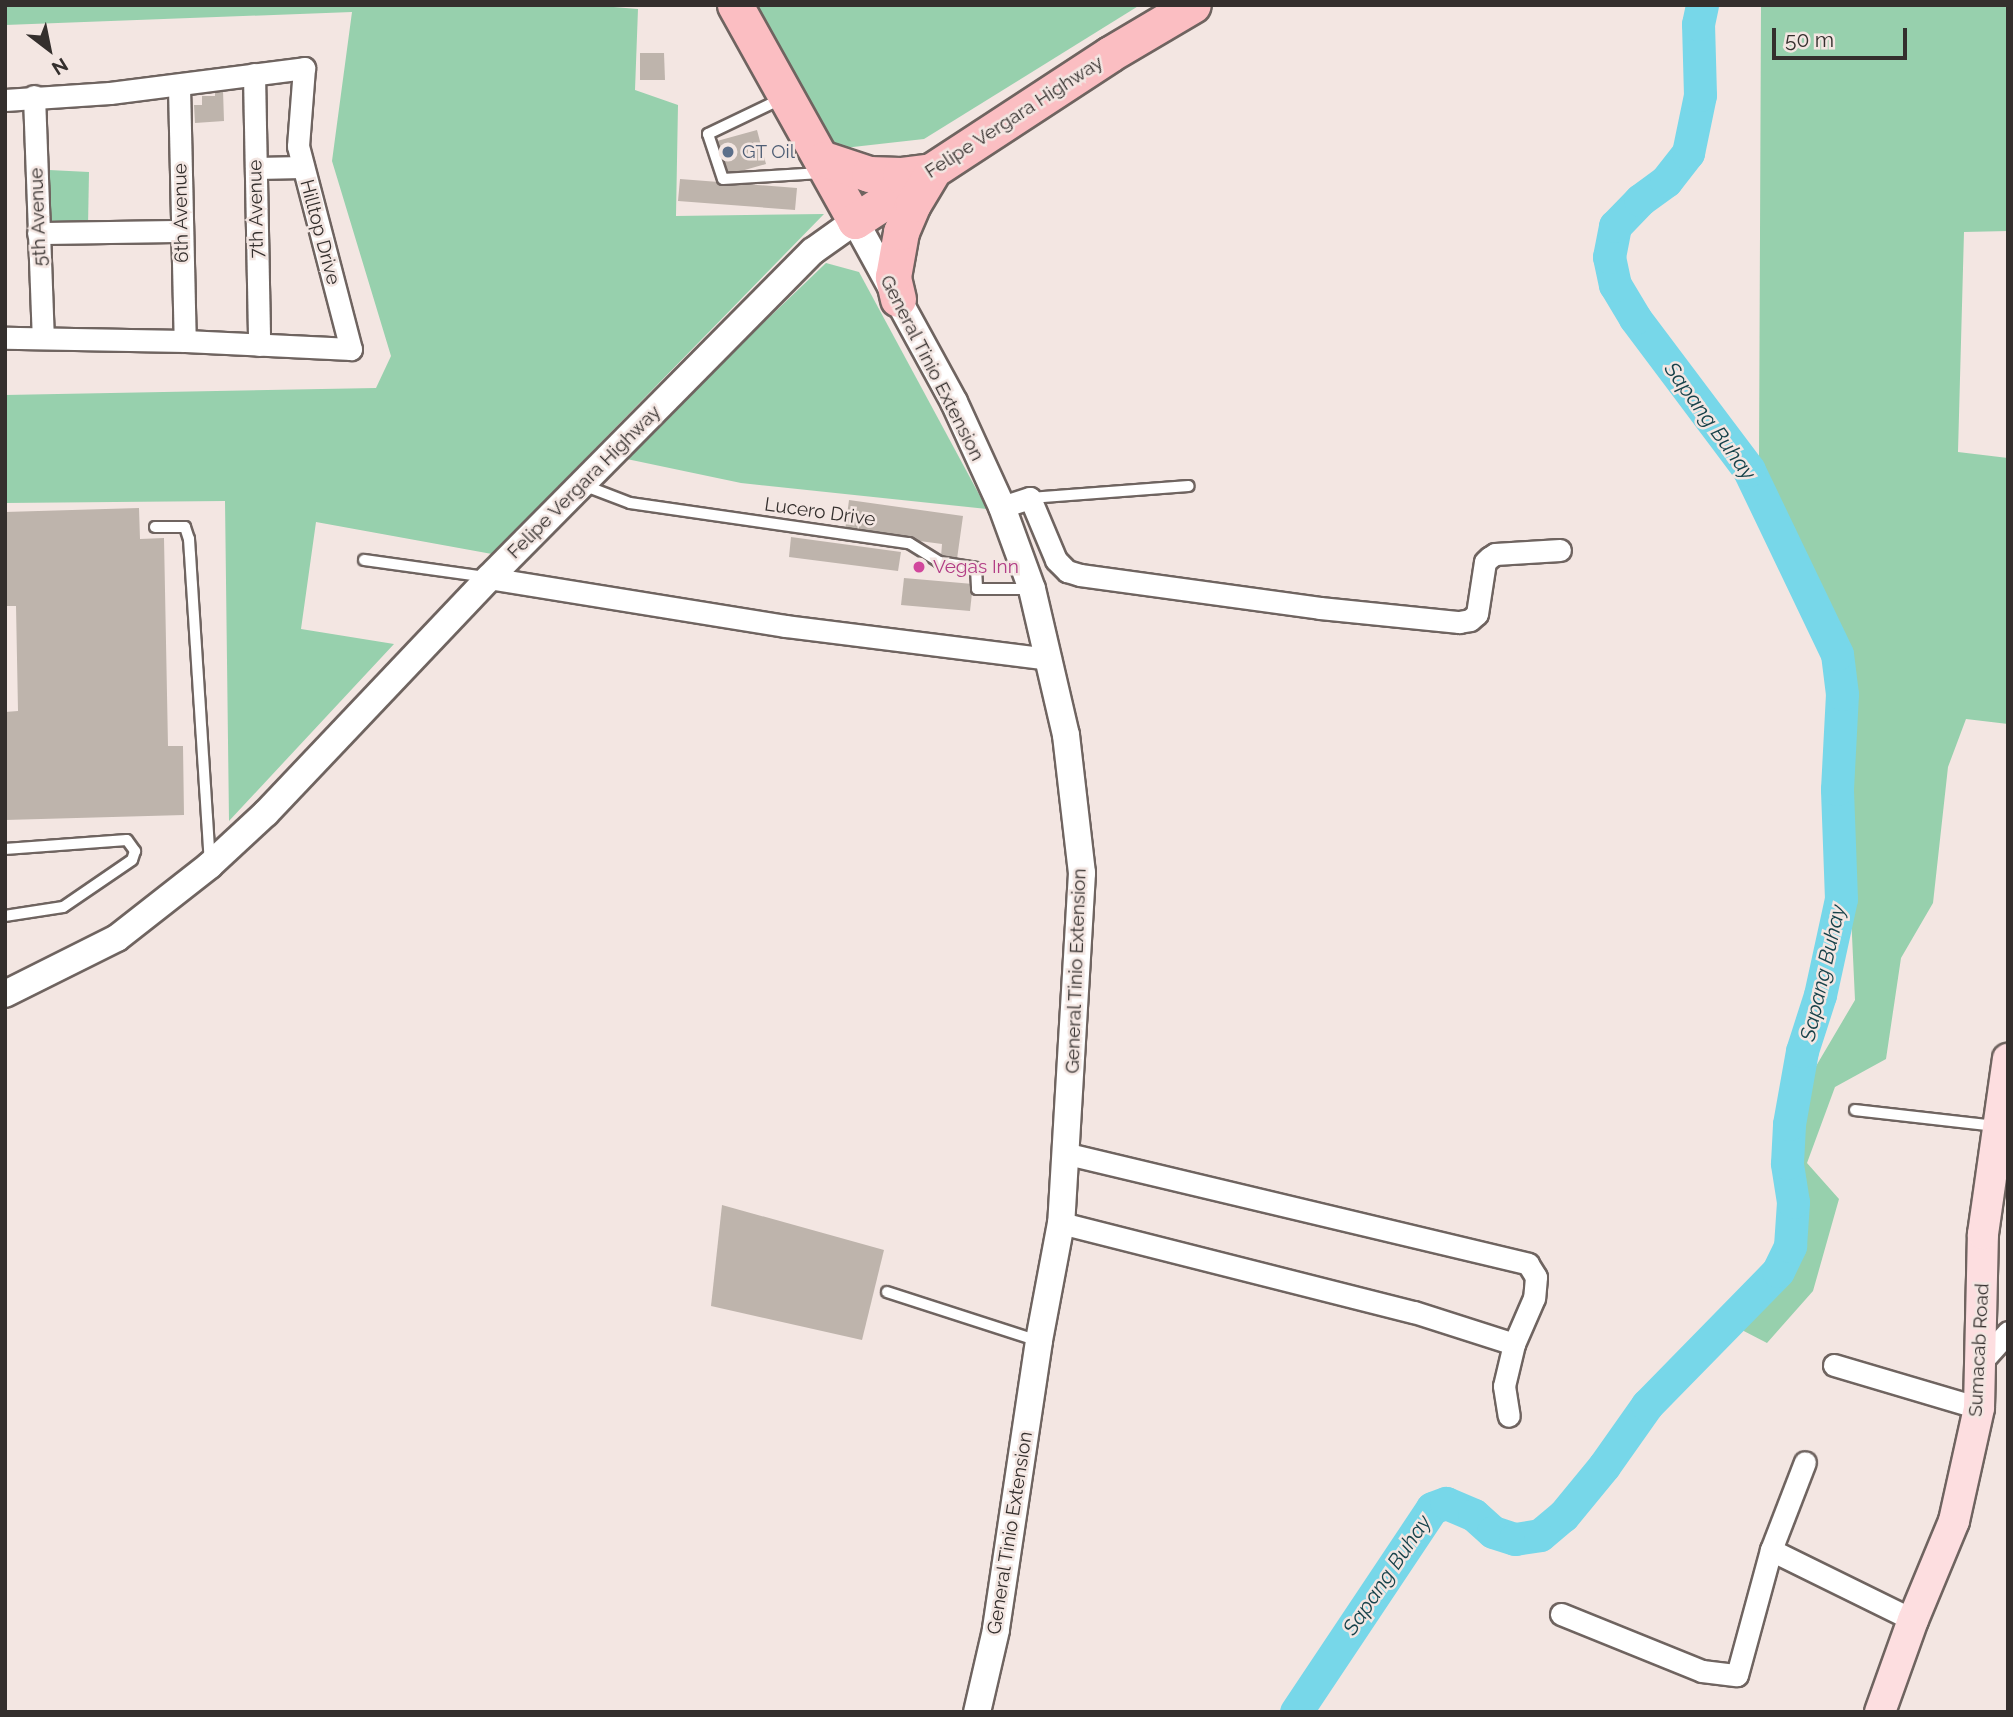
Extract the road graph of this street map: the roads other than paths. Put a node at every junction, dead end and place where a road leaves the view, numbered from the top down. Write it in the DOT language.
graph roads {
  1 [pos="735,5"];
  2 [pos="1193,5"];
  3 [pos="254,74"];
  4 [pos="178,86"];
  5 [pos="33,96"];
  6 [pos="788,96"];
  7 [pos="5,100"];
  8 [pos="827,166"];
  9 [pos="303,167"];
  10 [pos="256,168"];
  11 [pos="933,171"];
  12 [pos="855,221"];
  13 [pos="180,231"];
  14 [pos="38,233"];
  15 [pos="898,299"];
  16 [pos="5,338"];
  17 [pos="43,338"];
  18 [pos="185,341"];
  19 [pos="259,345"];
  20 [pos="581,485"];
  21 [pos="1189,486"];
  22 [pos="1030,498"];
  23 [pos="1002,507"];
  24 [pos="155,527"];
  25 [pos="1560,550"];
  26 [pos="364,560"];
  27 [pos="489,578"];
  28 [pos="1032,589"];
  29 [pos="1050,659"];
  30 [pos="5,849"];
  31 [pos="210,865"];
  32 [pos="5,916"];
  33 [pos="5,994"];
  34 [pos="2008,1059"];
  35 [pos="1855,1110"];
  36 [pos="2000,1127"];
  37 [pos="1068,1154"];
  38 [pos="1061,1223"];
  39 [pos="887,1292"];
  40 [pos="2008,1332"];
  41 [pos="1039,1341"];
  42 [pos="1514,1344"];
  43 [pos="1982,1361"];
  44 [pos="1834,1365"];
  45 [pos="1979,1408"];
  46 [pos="1509,1416"];
  47 [pos="1805,1462"];
  48 [pos="1771,1550"];
  49 [pos="1561,1614"];
  50 [pos="1913,1619"];
  51 [pos="977,1712"];
  52 [pos="1880,1712"];
  1 -- 6 [label="main road, General Tinio Extension"];
  2 -- 11 [label="main road, Felipe Vergara Highway"];
  3 -- 4 [label="street, Hilltop Drive"];
  3 -- 9 [label="street, Hilltop Drive"];
  3 -- 10 [label="street, 7th Avenue"];
  4 -- 5 [label="street, Hilltop Drive"];
  4 -- 13 [label="street, 6th Avenue"];
  5 -- 7 [label="street, Hilltop Drive"];
  5 -- 14 [label="street, 5th Avenue"];
  6 -- 8 [label="main road, General Tinio Extension"];
  6 -- 8 [label="lane"];
  8 -- 11 [label="main road"];
  8 -- 12 [label="main road, General Tinio Extension"];
  9 -- 10 [label="street"];
  9 -- 19 [label="street, Hilltop Drive"];
  10 -- 19 [label="street, 7th Avenue"];
  11 -- 12 [label="main road, Felipe Vergara Highway"];
  11 -- 15 [label="main road"];
  12 -- 15 [label="street, General Tinio Extension"];
  12 -- 20 [label="street, Felipe Vergara Highway"];
  13 -- 14 [label="street"];
  13 -- 18 [label="street, 6th Avenue"];
  14 -- 17 [label="street, 5th Avenue"];
  15 -- 23 [label="street, General Tinio Extension"];
  16 -- 17 [label="street, Hilltop Drive"];
  17 -- 18 [label="street, Hilltop Drive"];
  18 -- 19 [label="street, Hilltop Drive"];
  20 -- 27 [label="street, Felipe Vergara Highway"];
  20 -- 28 [label="lane, Lucero Drive"];
  21 -- 22 [label="lane"];
  22 -- 23 [label="street"];
  22 -- 25 [label="street"];
  23 -- 28 [label="street, General Tinio Extension"];
  24 -- 31 [label="lane"];
  26 -- 27 [label="lane"];
  27 -- 29 [label="street"];
  27 -- 31 [label="street, Felipe Vergara Highway"];
  28 -- 29 [label="street, General Tinio Extension"];
  29 -- 37 [label="street, General Tinio Extension"];
  30 -- 32 [label="lane"];
  31 -- 33 [label="street, Felipe Vergara Highway"];
  34 -- 36 [label="main road, Sumacab Road"];
  35 -- 36 [label="lane"];
  36 -- 43 [label="main road, Sumacab Road"];
  37 -- 38 [label="street, General Tinio Extension"];
  37 -- 42 [label="street"];
  38 -- 41 [label="street, General Tinio Extension"];
  38 -- 42 [label="street"];
  39 -- 41 [label="lane"];
  40 -- 43 [label="street"];
  41 -- 51 [label="street, General Tinio Extension"];
  42 -- 46 [label="street"];
  43 -- 45 [label="main road, Sumacab Road"];
  44 -- 45 [label="street"];
  45 -- 50 [label="main road, Sumacab Road"];
  47 -- 48 [label="street"];
  48 -- 49 [label="street"];
  48 -- 50 [label="street"];
  50 -- 52 [label="main road, Sumacab Road"];
}
